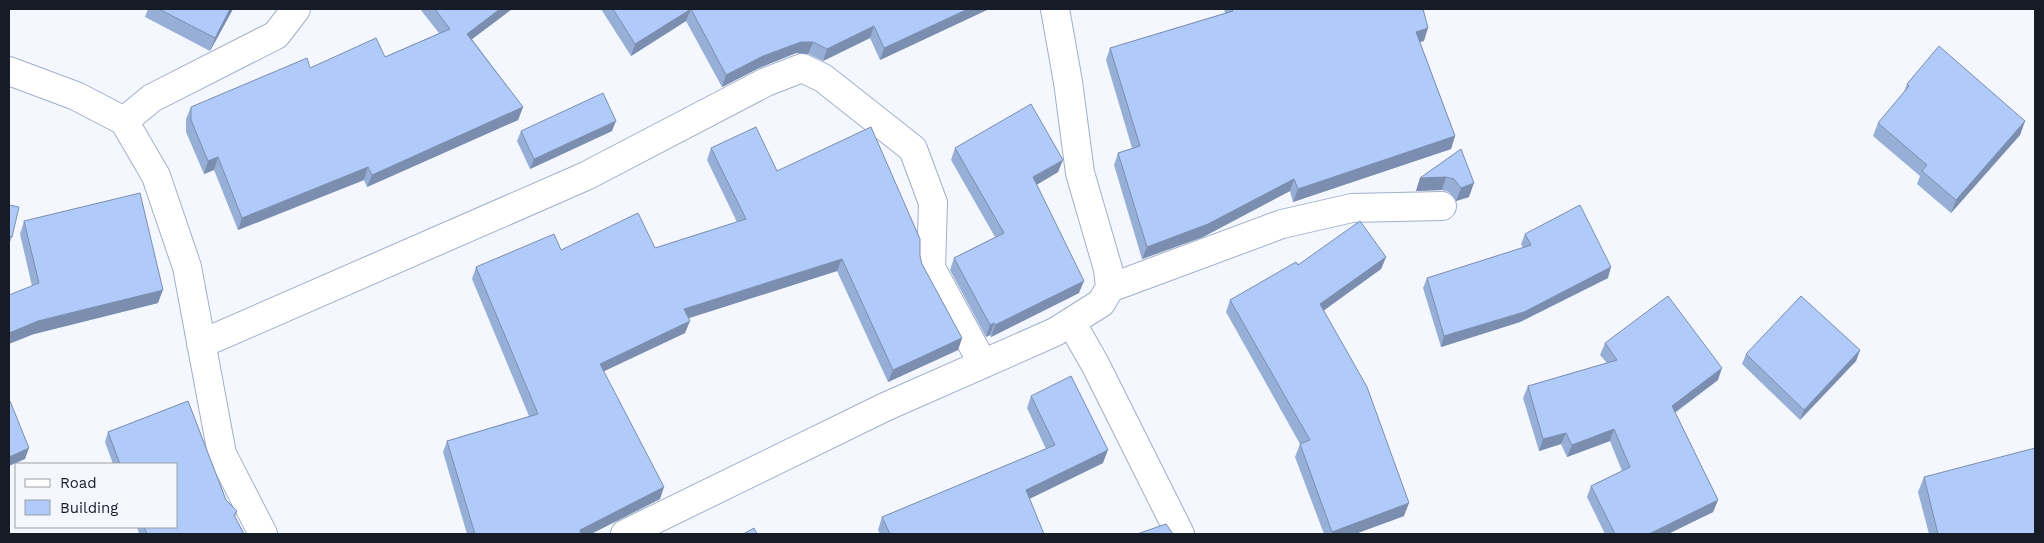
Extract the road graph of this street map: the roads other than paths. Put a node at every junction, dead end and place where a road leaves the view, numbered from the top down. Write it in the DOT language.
graph roads {
  1 [pos="296,9"];
  2 [pos="1055,9"];
  3 [pos="9,71"];
  4 [pos="124,121"];
  5 [pos="1442,206"];
  6 [pos="1110,288"];
  7 [pos="1071,322"];
  8 [pos="201,344"];
  9 [pos="983,364"];
  10 [pos="264,534"];
  11 [pos="625,534"];
  12 [pos="1180,534"];
  1 -- 4 [label="street"];
  2 -- 6 [label="street"];
  3 -- 4 [label="street"];
  4 -- 8 [label="street"];
  5 -- 6 [label="street"];
  6 -- 7 [label="street"];
  7 -- 9 [label="street"];
  7 -- 12 [label="street"];
  8 -- 9 [label="street"];
  8 -- 10 [label="street"];
  9 -- 11 [label="street"];
}
